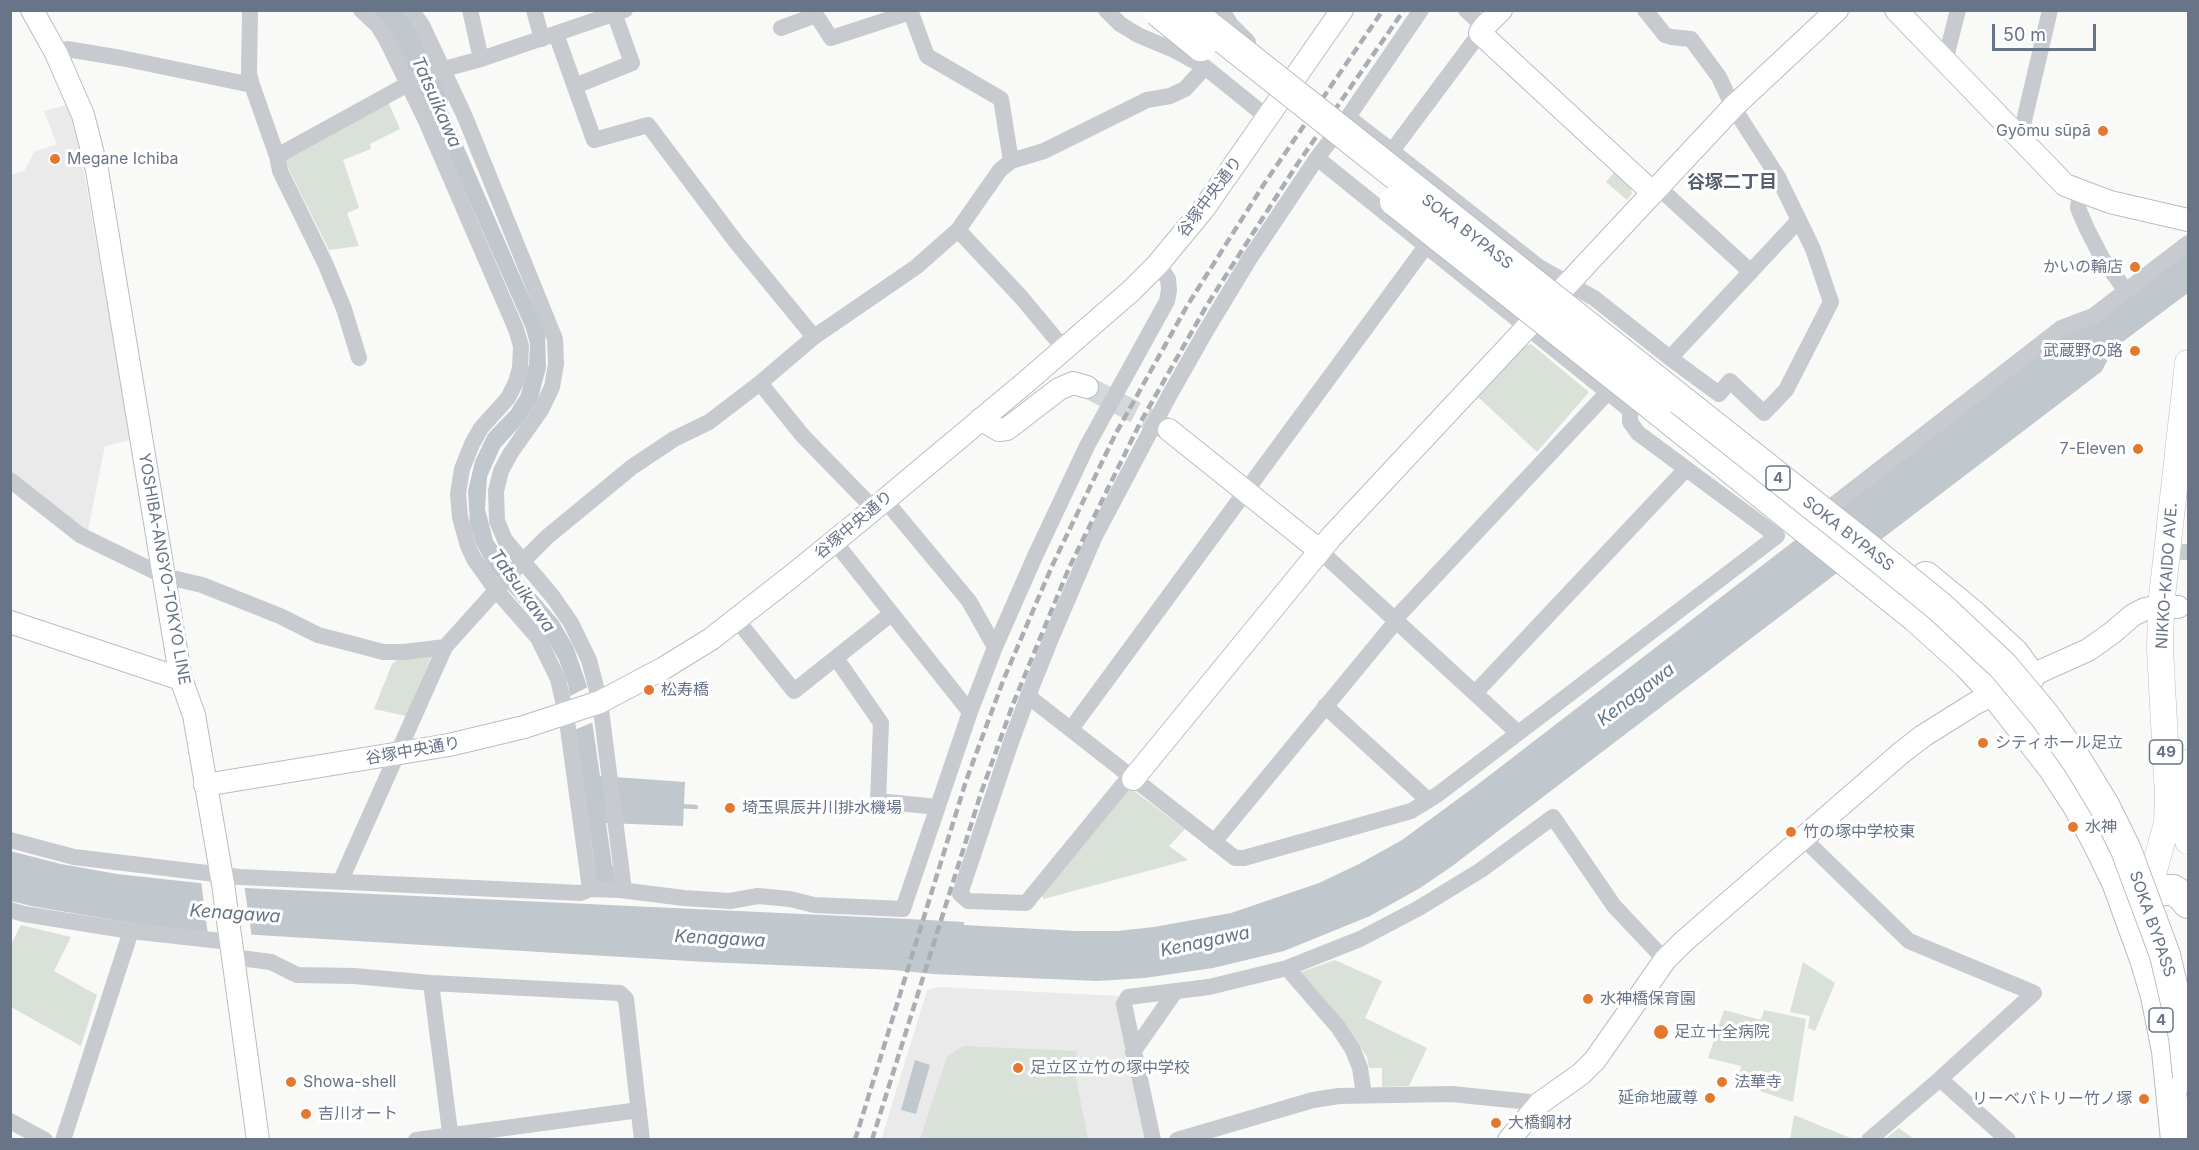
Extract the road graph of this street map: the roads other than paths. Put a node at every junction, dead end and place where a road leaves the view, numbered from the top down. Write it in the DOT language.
graph roads {
  1 [pos="32,10"];
  2 [pos="250,10"];
  3 [pos="361,10"];
  4 [pos="411,10"];
  5 [pos="470,10"];
  6 [pos="534,10"];
  7 [pos="1106,10"];
  8 [pos="1188,10"];
  9 [pos="1342,10"];
  10 [pos="1421,10"];
  11 [pos="1466,10"];
  12 [pos="1501,10"];
  13 [pos="1646,10"];
  14 [pos="1837,10"];
  15 [pos="1896,10"];
  16 [pos="1958,10"];
  17 [pos="2050,10"];
  18 [pos="910,11"];
  19 [pos="1158,11"];
  20 [pos="617,12"];
  21 [pos="1229,14"];
  22 [pos="781,28"];
  23 [pos="1482,30"];
  24 [pos="549,37"];
  25 [pos="56,52"];
  26 [pos="481,59"];
  27 [pos="1945,62"];
  28 [pos="1204,67"];
  29 [pos="439,70"];
  30 [pos="1296,78"];
  31 [pos="410,83"];
  32 [pos="252,85"];
  33 [pos="575,86"];
  34 [pos="1733,107"];
  35 [pos="1348,117"];
  36 [pos="1268,118"];
  37 [pos="2020,138"];
  38 [pos="1392,151"];
  39 [pos="277,156"];
  40 [pos="1317,158"];
  41 [pos="1011,161"];
  42 [pos="1656,190"];
  43 [pos="2080,192"];
  44 [pos="1799,220"];
  45 [pos="2188,220"];
  46 [pos="958,230"];
  47 [pos="2188,243"];
  48 [pos="1426,246"];
  49 [pos="1158,264"];
  50 [pos="1751,272"];
  51 [pos="1552,286"];
  52 [pos="2126,291"];
  53 [pos="1527,327"];
  54 [pos="814,337"];
  55 [pos="1065,350"];
  56 [pos="359,358"];
  57 [pos="1670,358"];
  58 [pos="2188,363"];
  59 [pos="760,383"];
  60 [pos="1087,387"];
  61 [pos="1608,392"];
  62 [pos="981,418"];
  63 [pos="1169,430"];
  64 [pos="1686,469"];
  65 [pos="10,480"];
  66 [pos="1246,491"];
  67 [pos="879,504"];
  68 [pos="1835,506"];
  69 [pos="2188,509"];
  70 [pos="1804,527"];
  71 [pos="834,541"];
  72 [pos="1319,550"];
  73 [pos="2186,552"];
  74 [pos="520,564"];
  75 [pos="164,576"];
  76 [pos="497,588"];
  77 [pos="2170,606"];
  78 [pos="891,614"];
  79 [pos="1396,619"];
  80 [pos="737,620"];
  81 [pos="10,622"];
  82 [pos="445,647"];
  83 [pos="995,647"];
  84 [pos="836,658"];
  85 [pos="2030,676"];
  86 [pos="181,679"];
  87 [pos="1476,692"];
  88 [pos="1995,693"];
  89 [pos="1028,696"];
  90 [pos="598,703"];
  91 [pos="1325,706"];
  92 [pos="969,712"];
  93 [pos="568,714"];
  94 [pos="1071,729"];
  95 [pos="1517,732"];
  96 [pos="397,754"];
  97 [pos="2186,776"];
  98 [pos="1132,777"];
  99 [pos="206,785"];
  100 [pos="1428,800"];
  101 [pos="937,807"];
  102 [pos="1803,837"];
  103 [pos="10,840"];
  104 [pos="2188,841"];
  105 [pos="1214,842"];
  106 [pos="222,880"];
  107 [pos="341,880"];
  108 [pos="591,889"];
  109 [pos="622,890"];
  110 [pos="2147,896"];
  111 [pos="2188,903"];
  112 [pos="10,910"];
  113 [pos="131,931"];
  114 [pos="230,945"];
  115 [pos="1665,960"];
  116 [pos="2146,962"];
  117 [pos="1287,968"];
  118 [pos="431,983"];
  119 [pos="1175,992"];
  120 [pos="1133,1052"];
  121 [pos="2183,1078"];
  122 [pos="1940,1079"];
  123 [pos="1364,1095"];
  124 [pos="1540,1103"];
  125 [pos="639,1110"];
  126 [pos="10,1121"];
  127 [pos="451,1137"];
  128 [pos="1188,1138"];
  129 [pos="1512,1138"];
  130 [pos="45,1140"];
  131 [pos="63,1140"];
  132 [pos="258,1140"];
  133 [pos="416,1140"];
  134 [pos="642,1140"];
  135 [pos="1153,1140"];
  136 [pos="1869,1140"];
  137 [pos="2008,1140"];
  138 [pos="2176,1140"];
  1 -- 25 [label="street, YOSHIBA-ANGYO-TOKYO LINE"];
  2 -- 32 [label="street"];
  3 -- 31 [label="street"];
  4 -- 29 [label="street"];
  5 -- 26 [label="street"];
  6 -- 24 [label="street"];
  7 -- 28 [label="street"];
  8 -- 51 [label="highway, SOKA BYPASS / 4, bridge"];
  9 -- 30 [label="street, 谷塚中央通り"];
  10 -- 35 [label="street"];
  11 -- 23 [label="street"];
  12 -- 23 [label="street"];
  13 -- 34 [label="street"];
  14 -- 34 [label="street"];
  15 -- 27 [label="street"];
  16 -- 27 [label="street"];
  17 -- 37 [label="street"];
  18 -- 22 [label="street"];
  18 -- 41 [label="street"];
  19 -- 70 [label="highway, SOKA BYPASS / 4, bridge"];
  20 -- 24 [label="street"];
  20 -- 33 [label="street"];
  21 -- 30 [label="street"];
  23 -- 38 [label="street"];
  23 -- 42 [label="street"];
  24 -- 26 [label="street"];
  24 -- 33 [label="street"];
  25 -- 32 [label="street"];
  25 -- 75 [label="street, YOSHIBA-ANGYO-TOKYO LINE"];
  26 -- 29 [label="street"];
  27 -- 37 [label="street"];
  28 -- 36 [label="street"];
  28 -- 41 [label="street"];
  29 -- 31 [label="street"];
  29 -- 74 [label="street"];
  30 -- 36 [label="street, 谷塚中央通り"];
  31 -- 39 [label="street"];
  31 -- 76 [label="street"];
  32 -- 39 [label="street"];
  33 -- 54 [label="street"];
  34 -- 42 [label="street"];
  34 -- 44 [label="street"];
  35 -- 38 [label="street"];
  35 -- 40 [label="street"];
  36 -- 49 [label="street, 谷塚中央通り"];
  37 -- 43 [label="street"];
  38 -- 51 [label="street"];
  39 -- 56 [label="street"];
  40 -- 48 [label="street"];
  40 -- 89 [label="street"];
  41 -- 46 [label="street"];
  42 -- 50 [label="street"];
  42 -- 51 [label="street"];
  43 -- 45 [label="street"];
  43 -- 52 [label="street"];
  44 -- 50 [label="street"];
  44 -- 57 [label="street"];
  46 -- 54 [label="street"];
  46 -- 55 [label="street"];
  47 -- 52 [label="street"];
  48 -- 53 [label="street"];
  48 -- 66 [label="street"];
  49 -- 55 [label="street, 谷塚中央通り"];
  49 -- 83 [label="street"];
  50 -- 57 [label="street"];
  51 -- 53 [label="street"];
  51 -- 57 [label="street"];
  51 -- 68 [label="highway, bridge"];
  51 -- 121 [label="highway, SOKA BYPASS / 4, bridge"];
  52 -- 68 [label="street"];
  53 -- 61 [label="street"];
  53 -- 72 [label="street"];
  54 -- 59 [label="street"];
  55 -- 62 [label="street, 谷塚中央通り"];
  58 -- 77 [label="main road, NIKKO-KAIDO AVE. / 49"];
  59 -- 67 [label="street"];
  59 -- 74 [label="street"];
  60 -- 62 [label="street"];
  61 -- 64 [label="street"];
  61 -- 79 [label="street"];
  62 -- 67 [label="street, 谷塚中央通り"];
  63 -- 66 [label="street"];
  64 -- 87 [label="street"];
  64 -- 95 [label="street"];
  65 -- 75 [label="street"];
  66 -- 72 [label="street"];
  66 -- 94 [label="street"];
  67 -- 71 [label="street, 谷塚中央通り"];
  67 -- 83 [label="street"];
  68 -- 70 [label="street"];
  68 -- 85 [label="highway"];
  69 -- 73 [label="main road, NIKKO-KAIDO AVE. / 49"];
  70 -- 88 [label="highway, SOKA BYPASS / 4"];
  71 -- 78 [label="street"];
  71 -- 80 [label="street, 谷塚中央通り"];
  72 -- 79 [label="street"];
  72 -- 98 [label="street"];
  73 -- 77 [label="main road, NIKKO-KAIDO AVE. / 49"];
  74 -- 76 [label="street"];
  74 -- 90 [label="street"];
  75 -- 82 [label="street"];
  75 -- 86 [label="street, YOSHIBA-ANGYO-TOKYO LINE"];
  76 -- 82 [label="street"];
  76 -- 93 [label="street"];
  77 -- 85 [label="street"];
  77 -- 97 [label="main road, NIKKO-KAIDO AVE. / 49"];
  77 -- 110 [label="main road, NIKKO-KAIDO AVE. / 49"];
  78 -- 84 [label="street"];
  78 -- 92 [label="street"];
  79 -- 87 [label="street"];
  79 -- 91 [label="street"];
  80 -- 84 [label="street"];
  80 -- 90 [label="street, 谷塚中央通り"];
  81 -- 86 [label="street"];
  82 -- 96 [label="street"];
  83 -- 92 [label="street"];
  84 -- 101 [label="street"];
  85 -- 88 [label="street"];
  86 -- 99 [label="street, YOSHIBA-ANGYO-TOKYO LINE"];
  87 -- 95 [label="street"];
  88 -- 102 [label="street"];
  88 -- 116 [label="highway, SOKA BYPASS / 4"];
  89 -- 94 [label="street"];
  89 -- 98 [label="street"];
  90 -- 93 [label="street, 谷塚中央通り"];
  90 -- 109 [label="street"];
  91 -- 100 [label="street"];
  91 -- 105 [label="street"];
  92 -- 101 [label="street"];
  93 -- 96 [label="street, 谷塚中央通り"];
  93 -- 108 [label="street"];
  94 -- 98 [label="street"];
  95 -- 100 [label="street"];
  96 -- 99 [label="street, 谷塚中央通り"];
  96 -- 107 [label="street"];
  97 -- 104 [label="main road, NIKKO-KAIDO AVE. / 49"];
  98 -- 105 [label="street"];
  99 -- 106 [label="street, YOSHIBA-ANGYO-TOKYO LINE"];
  100 -- 105 [label="street"];
  101 -- 109 [label="street"];
  102 -- 115 [label="street"];
  102 -- 122 [label="street"];
  103 -- 106 [label="street"];
  106 -- 107 [label="street"];
  106 -- 114 [label="street, YOSHIBA-ANGYO-TOKYO LINE"];
  107 -- 108 [label="street"];
  108 -- 109 [label="street"];
  110 -- 111 [label="highway"];
  110 -- 116 [label="highway, 4"];
  112 -- 113 [label="street"];
  113 -- 114 [label="street"];
  113 -- 131 [label="street"];
  114 -- 118 [label="street"];
  114 -- 132 [label="street, YOSHIBA-ANGYO-TOKYO LINE"];
  115 -- 117 [label="street"];
  115 -- 124 [label="street"];
  116 -- 121 [label="highway, 4"];
  117 -- 119 [label="street"];
  117 -- 123 [label="street"];
  118 -- 125 [label="street"];
  118 -- 127 [label="street"];
  119 -- 120 [label="street"];
  119 -- 120 [label="street"];
  120 -- 135 [label="street"];
  121 -- 138 [label="highway, 4"];
  122 -- 136 [label="street"];
  122 -- 137 [label="street"];
  123 -- 124 [label="street"];
  123 -- 128 [label="street"];
  124 -- 129 [label="street"];
  125 -- 127 [label="street"];
  125 -- 134 [label="street"];
  126 -- 130 [label="street"];
  127 -- 133 [label="street"];
}
